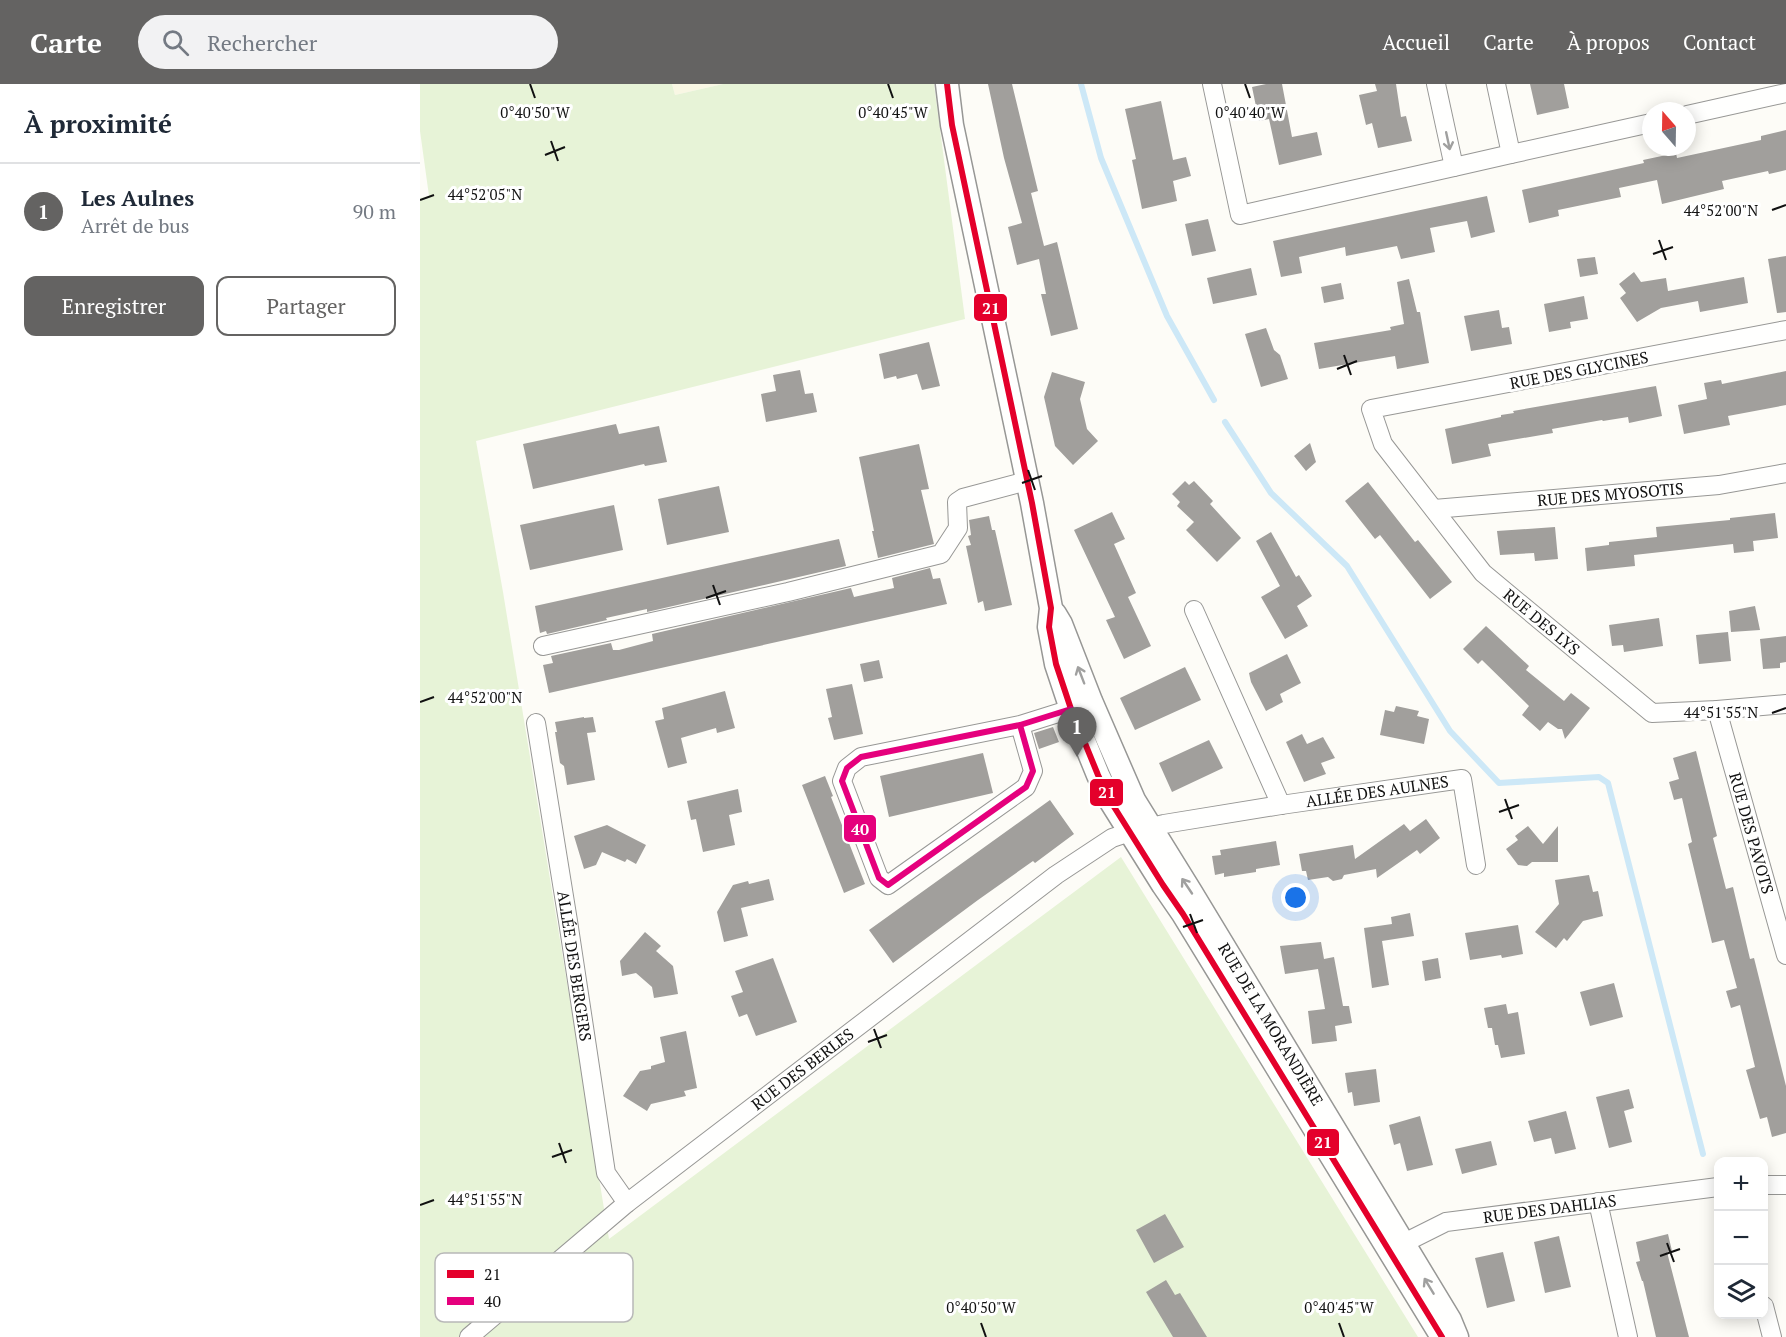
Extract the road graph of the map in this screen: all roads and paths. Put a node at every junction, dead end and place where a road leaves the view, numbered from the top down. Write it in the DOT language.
graph roads {
  1 [pos="947,84"];
  2 [pos="1212,84"];
  3 [pos="1436,84"];
  4 [pos="1496,84"];
  5 [pos="1786,93"];
  6 [pos="1696,113"];
  7 [pos="1642,125"];
  8 [pos="1511,154"];
  9 [pos="1454,167"];
  10 [pos="1786,330"];
  11 [pos="1371,409"];
  12 [pos="1786,473"];
  13 [pos="1027,481"];
  14 [pos="1434,509"];
  15 [pos="1051,608"];
  16 [pos="1194,610"];
  17 [pos="543,646"];
  18 [pos="1786,704"];
  19 [pos="1071,709"];
  20 [pos="1717,710"];
  21 [pos="536,723"];
  22 [pos="1020,725"];
  23 [pos="1281,805"];
  24 [pos="1140,829"];
  25 [pos="1476,865"];
  26 [pos="1786,955"];
  27 [pos="1768,1185"];
  28 [pos="1786,1185"];
  29 [pos="1714,1188"];
  30 [pos="1598,1202"];
  31 [pos="627,1203"];
  32 [pos="1396,1247"];
  33 [pos="570,1253"];
  34 [pos="1767,1319"];
  35 [pos="492,1322"];
  36 [pos="480,1333"];
  37 [pos="1442,1337"];
  38 [pos="1457,1337"];
  39 [pos="1628,1337"];
  40 [pos="1772,1337"];
  1 -- 13 [label="street, RUE DE LA MORANDIÈRE"];
  2 -- 9 [label="street"];
  3 -- 9 [label="street, one-way"];
  4 -- 8 [label="street"];
  5 -- 6 [label="street"];
  7 -- 8 [label="street"];
  8 -- 9 [label="street"];
  10 -- 11 [label="street, RUE DES GLYCINES"];
  11 -- 14 [label="street, RUE DES LYS"];
  12 -- 14 [label="street, RUE DES MYOSOTIS"];
  13 -- 15 [label="street, RUE DE LA MORANDIÈRE"];
  13 -- 17 [label="street"];
  14 -- 20 [label="street, RUE DES LYS"];
  15 -- 19 [label="street, RUE DE LA MORANDIÈRE"];
  24 -- 15 [label="street, RUE DE LA MORANDIÈRE, one-way"];
  16 -- 23 [label="street"];
  18 -- 20 [label="street, RUE DES LYS"];
  19 -- 22 [label="street"];
  19 -- 24 [label="street, RUE DE LA MORANDIÈRE"];
  20 -- 26 [label="street, RUE DES PAVOTS"];
  21 -- 31 [label="street, ALLÉE DES BERGERS"];
  22 -- 22 [label="street"];
  23 -- 24 [label="street, ALLÉE DES AULNES"];
  23 -- 25 [label="street, ALLÉE DES AULNES"];
  24 -- 31 [label="street, RUE DES BERLES"];
  24 -- 32 [label="street, RUE DE LA MORANDIÈRE"];
  27 -- 28 [label="street"];
  29 -- 30 [label="street, RUE DES DAHLIAS"];
  30 -- 32 [label="street, RUE DES DAHLIAS"];
  30 -- 39 [label="street"];
  31 -- 33 [label="street, RUE DES BERLES"];
  32 -- 37 [label="street, RUE DE LA MORANDIÈRE"];
  38 -- 32 [label="street, RUE DE LA MORANDIÈRE, one-way"];
  34 -- 40 [label="street"];
  35 -- 36 [label="street, RUE DES BERLES"];
}
